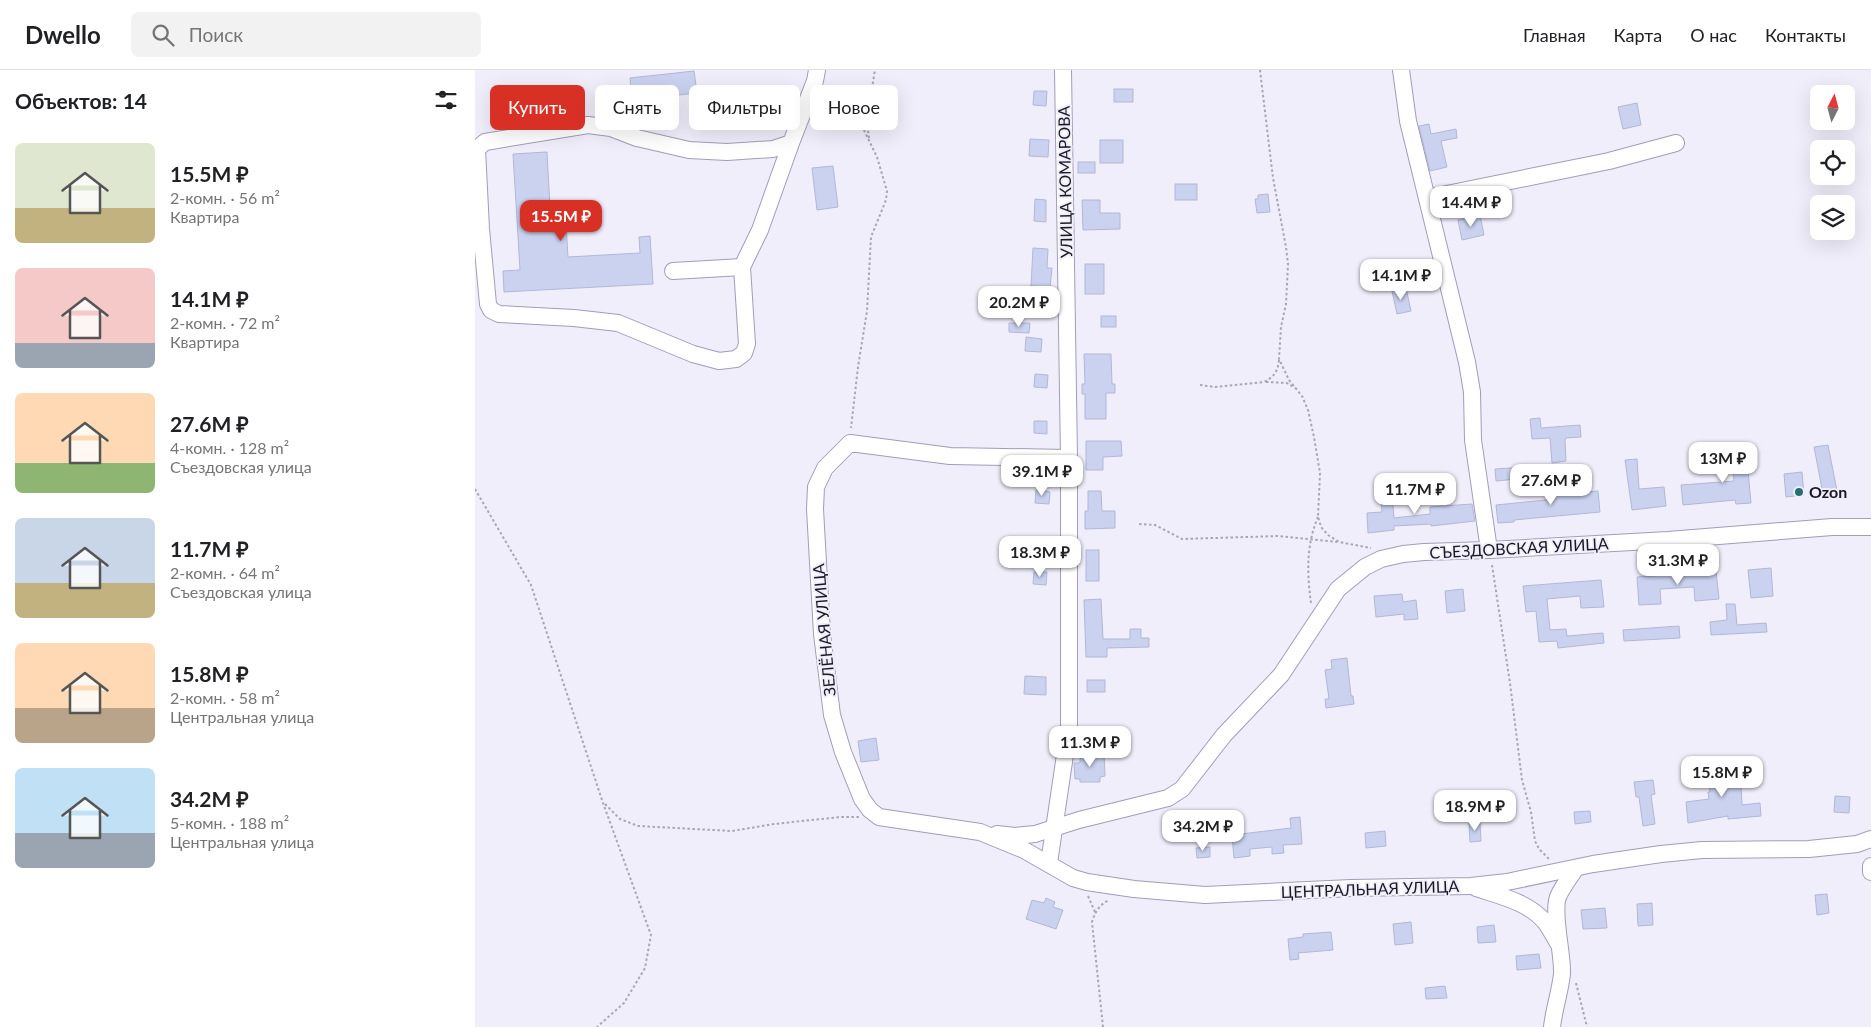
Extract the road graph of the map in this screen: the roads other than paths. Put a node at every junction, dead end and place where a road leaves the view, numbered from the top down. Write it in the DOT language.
graph roads {
  1 [pos="1063,70"];
  2 [pos="1401,70"];
  3 [pos="816,75"];
  4 [pos="791,143"];
  5 [pos="1676,143"];
  6 [pos="1427,198"];
  7 [pos="742,267"];
  8 [pos="673,271"];
  9 [pos="1069,458"];
  10 [pos="1871,527"];
  11 [pos="1489,550"];
  12 [pos="879,817"];
  13 [pos="1055,827"];
  14 [pos="980,832"];
  15 [pos="1871,839"];
  16 [pos="1049,863"];
  17 [pos="1871,866"];
  18 [pos="1569,869"];
  19 [pos="1871,872"];
  20 [pos="1471,886"];
  21 [pos="1561,949"];
  22 [pos="1553,1027"];
  1 -- 9 [label="street, УЛИЦА КОМАРОВА"];
  2 -- 6 [label="street"];
  3 -- 4 [label="street"];
  4 -- 7 [label="street"];
  4 -- 7 [label="street"];
  5 -- 6 [label="street"];
  6 -- 11 [label="street"];
  7 -- 8 [label="street"];
  9 -- 12 [label="street, ЗЕЛЁНАЯ УЛИЦА"];
  9 -- 13 [label="street, УЛИЦА КОМАРОВА"];
  10 -- 11 [label="street, СЪЕЗДОВСКАЯ УЛИЦА"];
  11 -- 13 [label="street, СЪЕЗДОВСКАЯ УЛИЦА"];
  12 -- 14 [label="street, ЦЕНТРАЛЬНАЯ УЛИЦА"];
  13 -- 14 [label="street, СЪЕЗДОВСКАЯ УЛИЦА"];
  13 -- 16 [label="street, УЛИЦА КОМАРОВА"];
  14 -- 16 [label="street, ЦЕНТРАЛЬНАЯ УЛИЦА"];
  15 -- 18 [label="street, ЦЕНТРАЛЬНАЯ УЛИЦА"];
  16 -- 20 [label="street, ЦЕНТРАЛЬНАЯ УЛИЦА"];
  17 -- 19 [label="street"];
  18 -- 20 [label="street, ЦЕНТРАЛЬНАЯ УЛИЦА"];
  18 -- 21 [label="street"];
  20 -- 21 [label="street"];
  21 -- 22 [label="street"];
}
